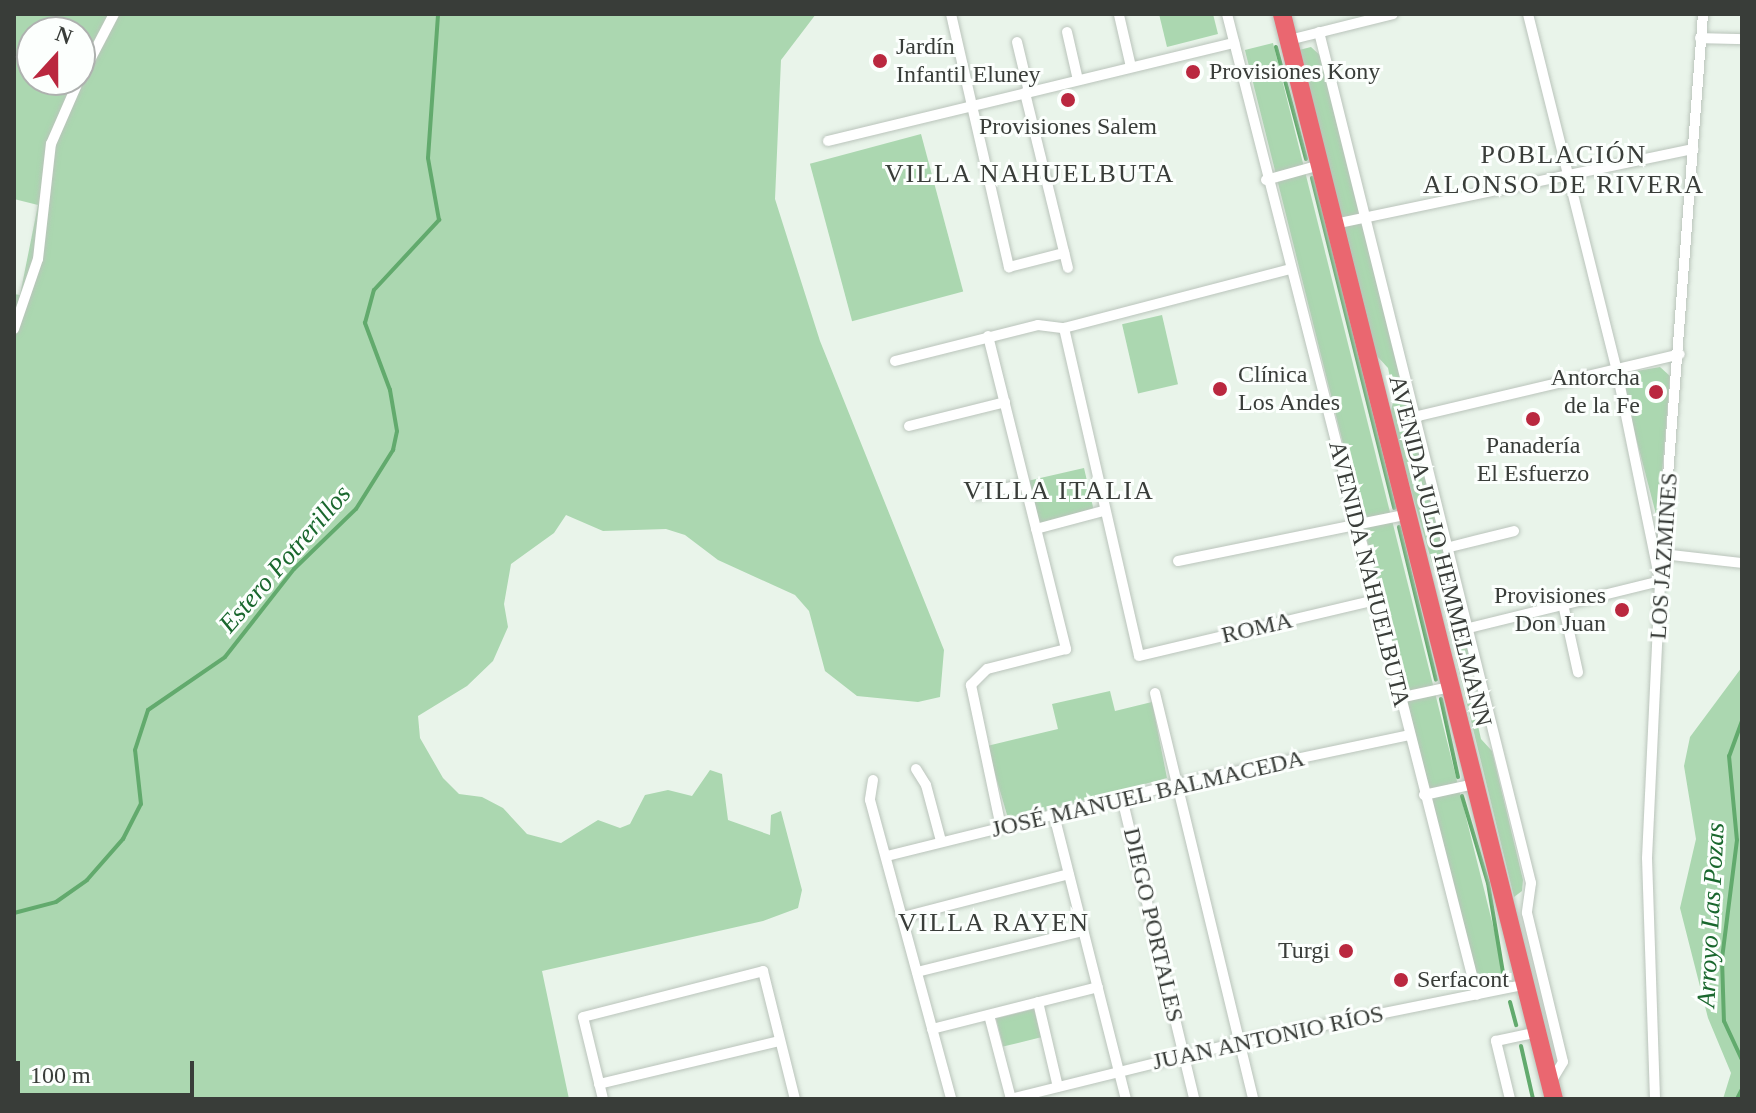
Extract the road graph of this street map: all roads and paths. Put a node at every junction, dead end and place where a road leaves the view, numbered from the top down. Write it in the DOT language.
graph roads {
  1 [pos="114,14"];
  2 [pos="951,14"];
  3 [pos="1227,14"];
  4 [pos="1282,14"];
  5 [pos="1393,14"];
  6 [pos="1528,14"];
  7 [pos="1703,14"];
  8 [pos="1119,15"];
  9 [pos="1067,32"];
  10 [pos="1319,32"];
  11 [pos="1700,38"];
  12 [pos="1742,39"];
  13 [pos="1289,40"];
  14 [pos="1017,42"];
  15 [pos="1234,43"];
  16 [pos="96,49"];
  17 [pos="1131,67"];
  18 [pos="1078,80"];
  19 [pos="1027,92"];
  20 [pos="73,96"];
  21 [pos="972,106"];
  22 [pos="828,141"];
  23 [pos="1693,149"];
  24 [pos="1320,165"];
  25 [pos="1566,175"];
  26 [pos="1266,180"];
  27 [pos="1368,217"];
  28 [pos="1334,224"];
  29 [pos="1064,253"];
  30 [pos="1068,268"];
  31 [pos="1290,269"];
  32 [pos="1064,328"];
  33 [pos="14,329"];
  34 [pos="988,336"];
  35 [pos="1680,354"];
  36 [pos="895,361"];
  37 [pos="1616,367"];
  38 [pos="1005,402"];
  39 [pos="1414,417"];
  40 [pos="909,426"];
  41 [pos="1024,484"];
  42 [pos="977,495"];
  43 [pos="1103,511"];
  44 [pos="1405,515"];
  45 [pos="1357,525"];
  46 [pos="1036,529"];
  47 [pos="1514,531"];
  48 [pos="1450,547"];
  49 [pos="1663,554"];
  50 [pos="1178,561"];
  51 [pos="1742,563"];
  52 [pos="1660,581"];
  53 [pos="1375,600"];
  54 [pos="1563,604"];
  55 [pos="1469,628"];
  56 [pos="1578,672"];
  57 [pos="1450,687"];
  58 [pos="1155,693"];
  59 [pos="1399,698"];
  60 [pos="1409,735"];
  61 [pos="916,769"];
  62 [pos="873,780"];
  63 [pos="1177,784"];
  64 [pos="1474,784"];
  65 [pos="1424,795"];
  66 [pos="1122,798"];
  67 [pos="1054,815"];
  68 [pos="1001,827"];
  69 [pos="941,841"];
  70 [pos="887,856"];
  71 [pos="1069,874"];
  72 [pos="903,917"];
  73 [pos="1083,931"];
  74 [pos="917,972"];
  75 [pos="1527,984"];
  76 [pos="1098,987"];
  77 [pos="1477,995"];
  78 [pos="1038,1002"];
  79 [pos="989,1015"];
  80 [pos="932,1029"];
  81 [pos="1538,1032"];
  82 [pos="780,1041"];
  83 [pos="1240,1042"];
  84 [pos="1184,1055"];
  85 [pos="1119,1071"];
  86 [pos="599,1084"];
  87 [pos="1058,1087"];
  88 [pos="1552,1092"];
  89 [pos="603,1099"];
  90 [pos="795,1099"];
  91 [pos="951,1099"];
  92 [pos="1010,1099"];
  93 [pos="1126,1099"];
  94 [pos="1194,1099"];
  95 [pos="1253,1099"];
  96 [pos="1510,1099"];
  97 [pos="1655,1099"];
  1 -- 16 [label="street"];
  2 -- 21 [label="street"];
  3 -- 15 [label="street, AVENIDA NAHUELBUTA"];
  4 -- 13 [label="highway, AVENIDA JULIO HEMMELMANN"];
  5 -- 10 [label="street"];
  6 -- 25 [label="street"];
  7 -- 11 [label="street, LOS JAZMINES"];
  8 -- 17 [label="street"];
  9 -- 18 [label="street"];
  10 -- 13 [label="street"];
  10 -- 27 [label="street"];
  11 -- 12 [label="street"];
  11 -- 23 [label="street, LOS JAZMINES"];
  13 -- 24 [label="highway, AVENIDA JULIO HEMMELMANN"];
  14 -- 19 [label="street"];
  15 -- 17 [label="street"];
  15 -- 26 [label="street, AVENIDA NAHUELBUTA"];
  17 -- 18 [label="street"];
  18 -- 19 [label="street"];
  19 -- 21 [label="street"];
  19 -- 29 [label="street"];
  20 -- 33 [label="street"];
  21 -- 22 [label="street"];
  21 -- 29 [label="street"];
  23 -- 25 [label="street"];
  23 -- 35 [label="street, LOS JAZMINES"];
  24 -- 26 [label="street"];
  24 -- 28 [label="highway, AVENIDA JULIO HEMMELMANN"];
  25 -- 27 [label="street"];
  25 -- 37 [label="street"];
  26 -- 31 [label="street, AVENIDA NAHUELBUTA"];
  27 -- 28 [label="street"];
  27 -- 39 [label="street"];
  28 -- 44 [label="highway, AVENIDA JULIO HEMMELMANN"];
  29 -- 30 [label="street"];
  31 -- 32 [label="street"];
  31 -- 45 [label="street, AVENIDA NAHUELBUTA"];
  32 -- 34 [label="street"];
  32 -- 43 [label="street"];
  34 -- 36 [label="street"];
  34 -- 38 [label="street"];
  35 -- 37 [label="street"];
  35 -- 49 [label="street, LOS JAZMINES"];
  37 -- 39 [label="street"];
  37 -- 52 [label="street"];
  38 -- 40 [label="street"];
  38 -- 41 [label="street"];
  39 -- 48 [label="street"];
  41 -- 42 [label="street"];
  41 -- 46 [label="street"];
  43 -- 46 [label="street"];
  43 -- 53 [label="street, ROMA"];
  44 -- 45 [label="street"];
  44 -- 57 [label="highway, AVENIDA JULIO HEMMELMANN"];
  45 -- 50 [label="street"];
  45 -- 53 [label="street, AVENIDA NAHUELBUTA"];
  46 -- 68 [label="street"];
  47 -- 48 [label="street"];
  48 -- 55 [label="street"];
  49 -- 51 [label="street"];
  49 -- 52 [label="street, LOS JAZMINES"];
  52 -- 54 [label="street"];
  52 -- 97 [label="street, LOS JAZMINES"];
  53 -- 59 [label="street, AVENIDA NAHUELBUTA"];
  54 -- 55 [label="street"];
  54 -- 56 [label="street"];
  55 -- 88 [label="street"];
  57 -- 59 [label="street"];
  57 -- 64 [label="highway, AVENIDA JULIO HEMMELMANN"];
  58 -- 63 [label="street"];
  59 -- 60 [label="street, AVENIDA NAHUELBUTA"];
  60 -- 63 [label="street, JOSÉ MANUEL BALMACEDA"];
  60 -- 65 [label="street, AVENIDA NAHUELBUTA"];
  61 -- 69 [label="street"];
  62 -- 70 [label="street"];
  63 -- 66 [label="street, JOSÉ MANUEL BALMACEDA"];
  63 -- 83 [label="street"];
  64 -- 65 [label="street"];
  64 -- 75 [label="highway, AVENIDA JULIO HEMMELMANN"];
  65 -- 77 [label="street, AVENIDA NAHUELBUTA"];
  66 -- 67 [label="street, JOSÉ MANUEL BALMACEDA"];
  66 -- 84 [label="street, DIEGO PORTALES"];
  67 -- 68 [label="street, JOSÉ MANUEL BALMACEDA"];
  67 -- 71 [label="street"];
  68 -- 69 [label="street, JOSÉ MANUEL BALMACEDA"];
  69 -- 70 [label="street, JOSÉ MANUEL BALMACEDA"];
  70 -- 72 [label="street"];
  71 -- 72 [label="street"];
  71 -- 73 [label="street"];
  72 -- 74 [label="street"];
  73 -- 74 [label="street"];
  73 -- 76 [label="street"];
  74 -- 80 [label="street"];
  75 -- 77 [label="street, JUAN ANTONIO RÍOS"];
  75 -- 81 [label="highway, AVENIDA JULIO HEMMELMANN"];
  76 -- 78 [label="street"];
  76 -- 85 [label="street"];
  77 -- 83 [label="street, JUAN ANTONIO RÍOS"];
  78 -- 79 [label="street"];
  78 -- 87 [label="street"];
  79 -- 80 [label="street"];
  79 -- 92 [label="street"];
  80 -- 91 [label="street"];
  81 -- 88 [label="highway, AVENIDA JULIO HEMMELMANN"];
  81 -- 96 [label="street"];
  82 -- 86 [label="street"];
  82 -- 86 [label="street"];
  82 -- 90 [label="street"];
  83 -- 84 [label="street, JUAN ANTONIO RÍOS"];
  83 -- 95 [label="street"];
  84 -- 85 [label="street, JUAN ANTONIO RÍOS"];
  84 -- 94 [label="street, DIEGO PORTALES"];
  85 -- 87 [label="street, JUAN ANTONIO RÍOS"];
  85 -- 93 [label="street"];
  86 -- 89 [label="street"];
  87 -- 92 [label="street, JUAN ANTONIO RÍOS"];
}
